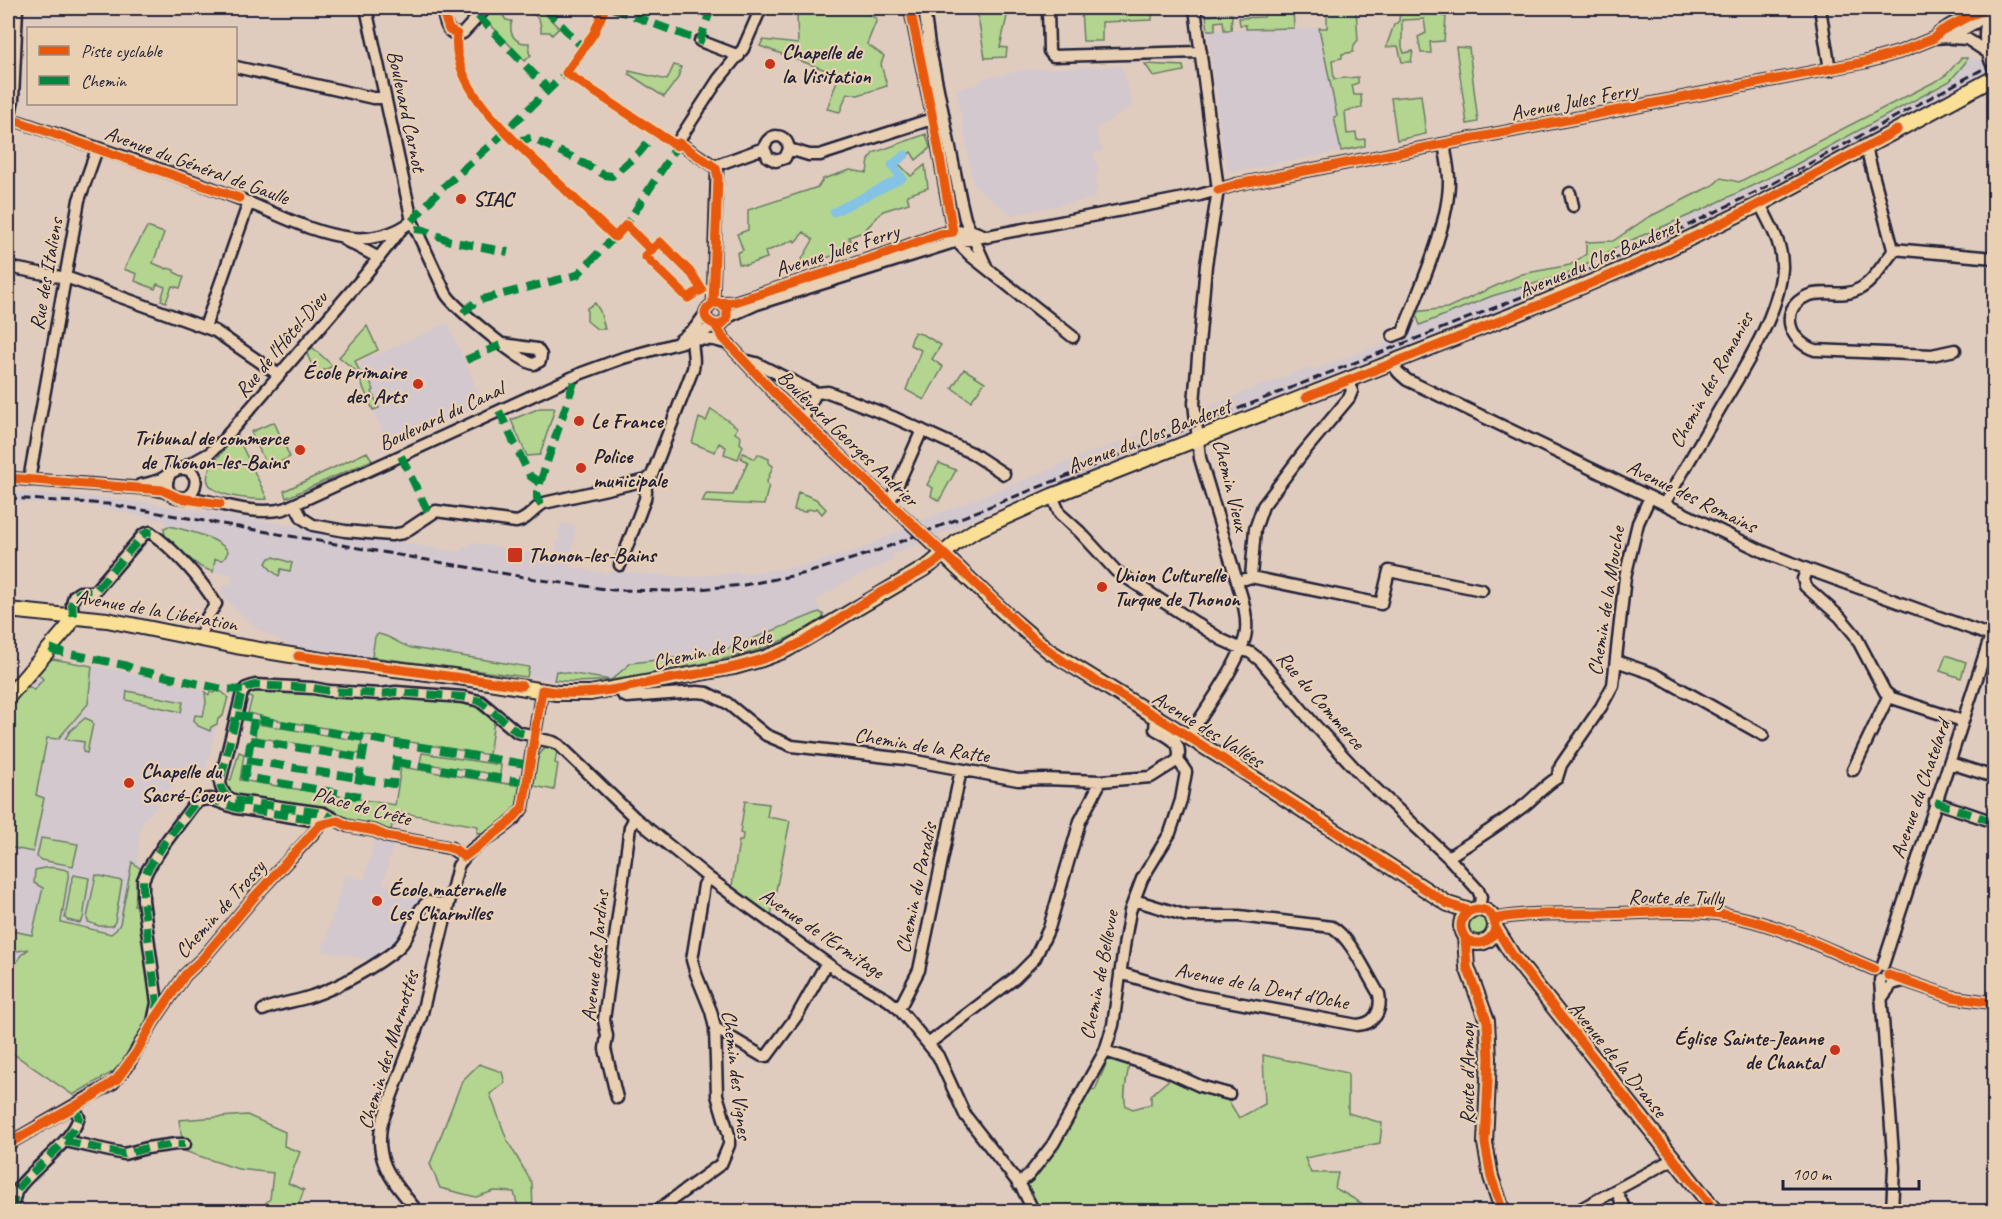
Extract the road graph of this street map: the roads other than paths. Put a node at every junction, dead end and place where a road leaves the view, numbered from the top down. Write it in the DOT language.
graph roads {
  1 [pos="17,8"];
  2 [pos="366,8"];
  3 [pos="442,8"];
  4 [pos="486,8"];
  5 [pos="761,8"];
  6 [pos="910,8"];
  7 [pos="924,8"];
  8 [pos="1048,8"];
  9 [pos="1195,8"];
  10 [pos="1820,8"];
  11 [pos="1990,8"];
  12 [pos="1940,38"];
  13 [pos="700,40"];
  14 [pos="1200,52"];
  15 [pos="1987,52"];
  16 [pos="739,56"];
  17 [pos="237,68"];
  18 [pos="1995,69"];
  19 [pos="1830,70"];
  20 [pos="1995,78"];
  21 [pos="384,98"];
  22 [pos="938,117"];
  23 [pos="8,118"];
  24 [pos="1444,144"];
  25 [pos="764,148"];
  26 [pos="1866,148"];
  27 [pos="97,149"];
  28 [pos="789,149"];
  29 [pos="714,166"];
  30 [pos="1218,190"];
  31 [pos="1570,193"];
  32 [pos="249,202"];
  33 [pos="1760,204"];
  34 [pos="1573,206"];
  35 [pos="407,224"];
  36 [pos="333,234"];
  37 [pos="972,234"];
  38 [pos="956,237"];
  39 [pos="1893,249"];
  40 [pos="379,258"];
  41 [pos="1995,258"];
  42 [pos="8,267"];
  43 [pos="986,267"];
  44 [pos="828,276"];
  45 [pos="66,277"];
  46 [pos="713,307"];
  47 [pos="721,322"];
  48 [pos="205,327"];
  49 [pos="1393,336"];
  50 [pos="1073,337"];
  51 [pos="693,339"];
  52 [pos="677,343"];
  53 [pos="503,344"];
  54 [pos="729,344"];
  55 [pos="1955,350"];
  56 [pos="744,360"];
  57 [pos="1391,363"];
  58 [pos="279,375"];
  59 [pos="1349,380"];
  60 [pos="816,393"];
  61 [pos="802,420"];
  62 [pos="922,430"];
  63 [pos="1199,439"];
  64 [pos="210,453"];
  65 [pos="176,472"];
  66 [pos="1004,474"];
  67 [pos="8,478"];
  68 [pos="29,480"];
  69 [pos="645,481"];
  70 [pos="196,483"];
  71 [pos="133,488"];
  72 [pos="170,493"];
  73 [pos="1052,496"];
  74 [pos="1650,497"];
  75 [pos="185,498"];
  76 [pos="888,502"];
  77 [pos="220,504"];
  78 [pos="1664,504"];
  79 [pos="295,505"];
  80 [pos="944,555"];
  81 [pos="620,565"];
  82 [pos="1807,569"];
  83 [pos="1251,576"];
  84 [pos="1238,581"];
  85 [pos="1482,590"];
  86 [pos="8,610"];
  87 [pos="33,613"];
  88 [pos="72,615"];
  89 [pos="1993,633"];
  90 [pos="201,638"];
  91 [pos="53,644"];
  92 [pos="1241,649"];
  93 [pos="298,656"];
  94 [pos="1616,661"];
  95 [pos="621,688"];
  96 [pos="542,690"];
  97 [pos="1889,695"];
  98 [pos="8,697"];
  99 [pos="1156,717"];
  100 [pos="1963,721"];
  101 [pos="1763,735"];
  102 [pos="1188,736"];
  103 [pos="535,737"];
  104 [pos="1178,760"];
  105 [pos="1950,763"];
  106 [pos="961,770"];
  107 [pos="1853,770"];
  108 [pos="1995,777"];
  109 [pos="1101,781"];
  110 [pos="1935,802"];
  111 [pos="635,818"];
  112 [pos="1995,822"];
  113 [pos="320,825"];
  114 [pos="464,857"];
  115 [pos="1448,858"];
  116 [pos="709,878"];
  117 [pos="1134,900"];
  118 [pos="1448,904"];
  119 [pos="448,905"];
  120 [pos="1474,910"];
  121 [pos="1461,923"];
  122 [pos="1495,923"];
  123 [pos="1465,938"];
  124 [pos="1482,943"];
  125 [pos="1512,956"];
  126 [pos="1467,958"];
  127 [pos="826,964"];
  128 [pos="1120,972"];
  129 [pos="1881,972"];
  130 [pos="1903,981"];
  131 [pos="1881,999"];
  132 [pos="1995,1003"];
  133 [pos="899,1009"];
  134 [pos="263,1011"];
  135 [pos="153,1022"];
  136 [pos="715,1028"];
  137 [pos="928,1044"];
  138 [pos="1105,1051"];
  139 [pos="1229,1094"];
  140 [pos="616,1098"];
  141 [pos="74,1107"];
  142 [pos="64,1141"];
  143 [pos="8,1144"];
  144 [pos="185,1144"];
  145 [pos="1675,1158"];
  146 [pos="1018,1184"];
  147 [pos="1616,1190"];
  148 [pos="11,1212"];
  149 [pos="418,1212"];
  150 [pos="655,1212"];
  151 [pos="1034,1212"];
  152 [pos="1503,1212"];
  153 [pos="1575,1212"];
  154 [pos="1626,1212"];
  155 [pos="1716,1212"];
  156 [pos="1892,1212"];
  1 -- 23 [label="street"];
  2 -- 21 [label="street, Boulevard Carnot"];
  3 -- 4 [label="street"];
  5 -- 16 [label="street"];
  6 -- 22 [label="street"];
  7 -- 22 [label="street"];
  8 -- 14 [label="street"];
  9 -- 14 [label="street, Chemin Vieux"];
  10 -- 19 [label="street"];
  11 -- 12 [label="street, Avenue Jules Ferry"];
  11 -- 15 [label="street"];
  12 -- 15 [label="street"];
  12 -- 19 [label="street, Avenue Jules Ferry"];
  13 -- 16 [label="street"];
  14 -- 30 [label="street, Chemin Vieux"];
  15 -- 18 [label="street"];
  16 -- 29 [label="street"];
  17 -- 21 [label="street"];
  19 -- 24 [label="street, Avenue Jules Ferry"];
  20 -- 26 [label="main road, Avenue du Clos Banderet"];
  21 -- 35 [label="street, Boulevard Carnot"];
  22 -- 28 [label="street"];
  22 -- 37 [label="street"];
  22 -- 38 [label="street"];
  23 -- 27 [label="street, Avenue du Général de Gaulle"];
  24 -- 30 [label="street, Avenue Jules Ferry"];
  24 -- 49 [label="street"];
  25 -- 28 [label="street"];
  25 -- 28 [label="street"];
  25 -- 29 [label="street"];
  26 -- 33 [label="main road, Avenue du Clos Banderet"];
  26 -- 39 [label="street"];
  27 -- 32 [label="street, Avenue du Général de Gaulle"];
  27 -- 45 [label="street, Rue des Italiens"];
  29 -- 46 [label="street"];
  30 -- 37 [label="street, Avenue Jules Ferry"];
  30 -- 63 [label="street, Chemin Vieux"];
  31 -- 34 [label="street"];
  32 -- 36 [label="street, Avenue du Général de Gaulle"];
  32 -- 48 [label="street"];
  33 -- 57 [label="main road, Avenue du Clos Banderet"];
  33 -- 78 [label="street, Chemin des Romanies"];
  35 -- 36 [label="street"];
  35 -- 40 [label="street, Rue de l'Hôtel-Dieu"];
  35 -- 53 [label="street, Boulevard Carnot"];
  36 -- 40 [label="street"];
  37 -- 38 [label="street, Avenue Jules Ferry"];
  37 -- 43 [label="street"];
  38 -- 43 [label="street"];
  38 -- 44 [label="street, Avenue Jules Ferry"];
  39 -- 41 [label="street"];
  39 -- 55 [label="street"];
  40 -- 58 [label="street, Rue de l'Hôtel-Dieu"];
  42 -- 45 [label="street"];
  43 -- 50 [label="street"];
  44 -- 46 [label="street, Avenue Jules Ferry"];
  44 -- 47 [label="street, Avenue Jules Ferry"];
  45 -- 48 [label="street"];
  45 -- 68 [label="street, Rue des Italiens"];
  46 -- 47 [label="street"];
  46 -- 47 [label="street"];
  46 -- 52 [label="street, Boulevard du Canal"];
  47 -- 51 [label="street, Boulevard du Canal"];
  47 -- 54 [label="street"];
  48 -- 58 [label="street"];
  51 -- 52 [label="street, Boulevard du Canal"];
  51 -- 54 [label="street"];
  51 -- 69 [label="street"];
  52 -- 79 [label="street, Boulevard du Canal"];
  54 -- 56 [label="street, Boulevard Georges Andrier"];
  56 -- 60 [label="street"];
  56 -- 61 [label="street, Boulevard Georges Andrier"];
  57 -- 59 [label="main road, Avenue du Clos Banderet"];
  57 -- 74 [label="street, Avenue des Romains"];
  58 -- 64 [label="street, Rue de l'Hôtel-Dieu"];
  59 -- 63 [label="main road, Avenue du Clos Banderet"];
  59 -- 83 [label="street"];
  60 -- 61 [label="street"];
  60 -- 62 [label="street"];
  61 -- 76 [label="street, Boulevard Georges Andrier"];
  62 -- 66 [label="street"];
  62 -- 76 [label="street"];
  63 -- 73 [label="main road, Avenue du Clos Banderet"];
  63 -- 84 [label="street, Chemin Vieux"];
  64 -- 65 [label="street, Rue de l'Hôtel-Dieu"];
  64 -- 70 [label="street, Rue de l'Hôtel-Dieu"];
  65 -- 70 [label="street"];
  65 -- 71 [label="street, Rue de l'Hôtel-Dieu"];
  65 -- 72 [label="street"];
  67 -- 68 [label="street"];
  68 -- 71 [label="street"];
  69 -- 79 [label="street"];
  69 -- 81 [label="street"];
  70 -- 75 [label="street, Rue de l'Hôtel-Dieu"];
  70 -- 77 [label="street, Boulevard du Canal"];
  71 -- 72 [label="street"];
  72 -- 75 [label="street"];
  73 -- 80 [label="main road, Avenue du Clos Banderet"];
  73 -- 92 [label="street, Rue du Commerce"];
  74 -- 78 [label="street, Avenue des Romains"];
  74 -- 94 [label="street, Chemin de la Mouche"];
  75 -- 77 [label="street, Boulevard du Canal"];
  76 -- 80 [label="street, Boulevard Georges Andrier"];
  77 -- 79 [label="street, Boulevard du Canal"];
  78 -- 82 [label="street, Avenue des Romains"];
  80 -- 95 [label="main road, Chemin de Ronde"];
  80 -- 99 [label="main road, Avenue des Vallées"];
  82 -- 89 [label="street, Avenue des Romains"];
  82 -- 97 [label="street"];
  83 -- 84 [label="street"];
  83 -- 85 [label="street"];
  84 -- 92 [label="street, Chemin Vieux"];
  86 -- 87 [label="main road, Avenue de la Libération"];
  87 -- 88 [label="main road, Avenue de la Libération"];
  87 -- 91 [label="main road"];
  88 -- 90 [label="main road, Avenue de la Libération"];
  88 -- 90 [label="street"];
  88 -- 91 [label="main road"];
  89 -- 100 [label="street, Avenue du Chatelard"];
  90 -- 93 [label="main road, Avenue de la Libération"];
  91 -- 98 [label="main road"];
  92 -- 102 [label="street, Chemin Vieux"];
  92 -- 115 [label="street, Rue du Commerce"];
  93 -- 96 [label="main road, Chemin de Ronde"];
  94 -- 101 [label="street"];
  94 -- 115 [label="street, Chemin de la Mouche"];
  95 -- 96 [label="main road, Chemin de Ronde"];
  95 -- 106 [label="street, Chemin de la Ratte"];
  96 -- 103 [label="street"];
  97 -- 100 [label="street"];
  97 -- 107 [label="street"];
  99 -- 102 [label="main road, Avenue des Vallées"];
  99 -- 104 [label="street"];
  100 -- 105 [label="street, Avenue du Chatelard"];
  102 -- 118 [label="main road, Avenue des Vallées"];
  103 -- 111 [label="street, Avenue de l'Ermitage"];
  103 -- 114 [label="street"];
  103 -- 114 [label="street, Place de Crête"];
  104 -- 109 [label="street, Chemin de la Ratte"];
  104 -- 117 [label="street, Chemin de Bellevue"];
  105 -- 108 [label="street"];
  105 -- 110 [label="street, Avenue du Chatelard"];
  106 -- 109 [label="street, Chemin de la Ratte"];
  106 -- 133 [label="street, Chemin du Paradis"];
  109 -- 137 [label="street"];
  110 -- 112 [label="street"];
  110 -- 129 [label="street, Avenue du Chatelard"];
  111 -- 116 [label="street, Avenue de l'Ermitage"];
  111 -- 140 [label="street, Avenue des Jardins"];
  113 -- 135 [label="street, Chemin de Trossy"];
  113 -- 135 [label="street, Place de Crête"];
  114 -- 119 [label="street, Chemin des Marmottés"];
  115 -- 120 [label="street, Rue du Commerce"];
  116 -- 127 [label="street, Avenue de l'Ermitage"];
  116 -- 136 [label="street, Chemin des Vignes"];
  117 -- 128 [label="street, Chemin de Bellevue"];
  117 -- 128 [label="street, Avenue de la Dent d'Oche"];
  118 -- 120 [label="main road, Avenue des Vallées"];
  118 -- 121 [label="main road, Avenue des Vallées"];
  119 -- 134 [label="street"];
  119 -- 149 [label="street, Chemin des Marmottés"];
  120 -- 121 [label="main road"];
  120 -- 122 [label="main road"];
  121 -- 123 [label="main road"];
  122 -- 124 [label="main road"];
  122 -- 125 [label="main road, Avenue de la Dranse"];
  122 -- 129 [label="street, Route de Tully"];
  123 -- 124 [label="main road"];
  123 -- 126 [label="main road, Route d'Armoy"];
  124 -- 125 [label="main road, Avenue de la Dranse"];
  124 -- 126 [label="main road"];
  125 -- 145 [label="main road, Avenue de la Dranse"];
  126 -- 152 [label="main road, Route d'Armoy"];
  127 -- 133 [label="street, Avenue de l'Ermitage"];
  127 -- 136 [label="street"];
  128 -- 138 [label="street, Chemin de Bellevue"];
  129 -- 130 [label="street, Route de Tully"];
  129 -- 131 [label="street"];
  130 -- 131 [label="street"];
  130 -- 132 [label="street, Route de Tully"];
  131 -- 156 [label="street"];
  133 -- 137 [label="street, Avenue de l'Ermitage"];
  135 -- 141 [label="street, Chemin de Trossy"];
  136 -- 150 [label="street, Chemin des Vignes"];
  137 -- 146 [label="street, Avenue de l'Ermitage"];
  138 -- 139 [label="street"];
  138 -- 146 [label="street, Chemin de Bellevue"];
  141 -- 142 [label="street"];
  141 -- 143 [label="street, Chemin de Trossy"];
  142 -- 144 [label="street"];
  142 -- 148 [label="street"];
  145 -- 147 [label="street"];
  145 -- 155 [label="main road, Avenue de la Dranse"];
  146 -- 151 [label="street, Avenue de l'Ermitage"];
  147 -- 153 [label="street"];
  147 -- 154 [label="street"];
}
